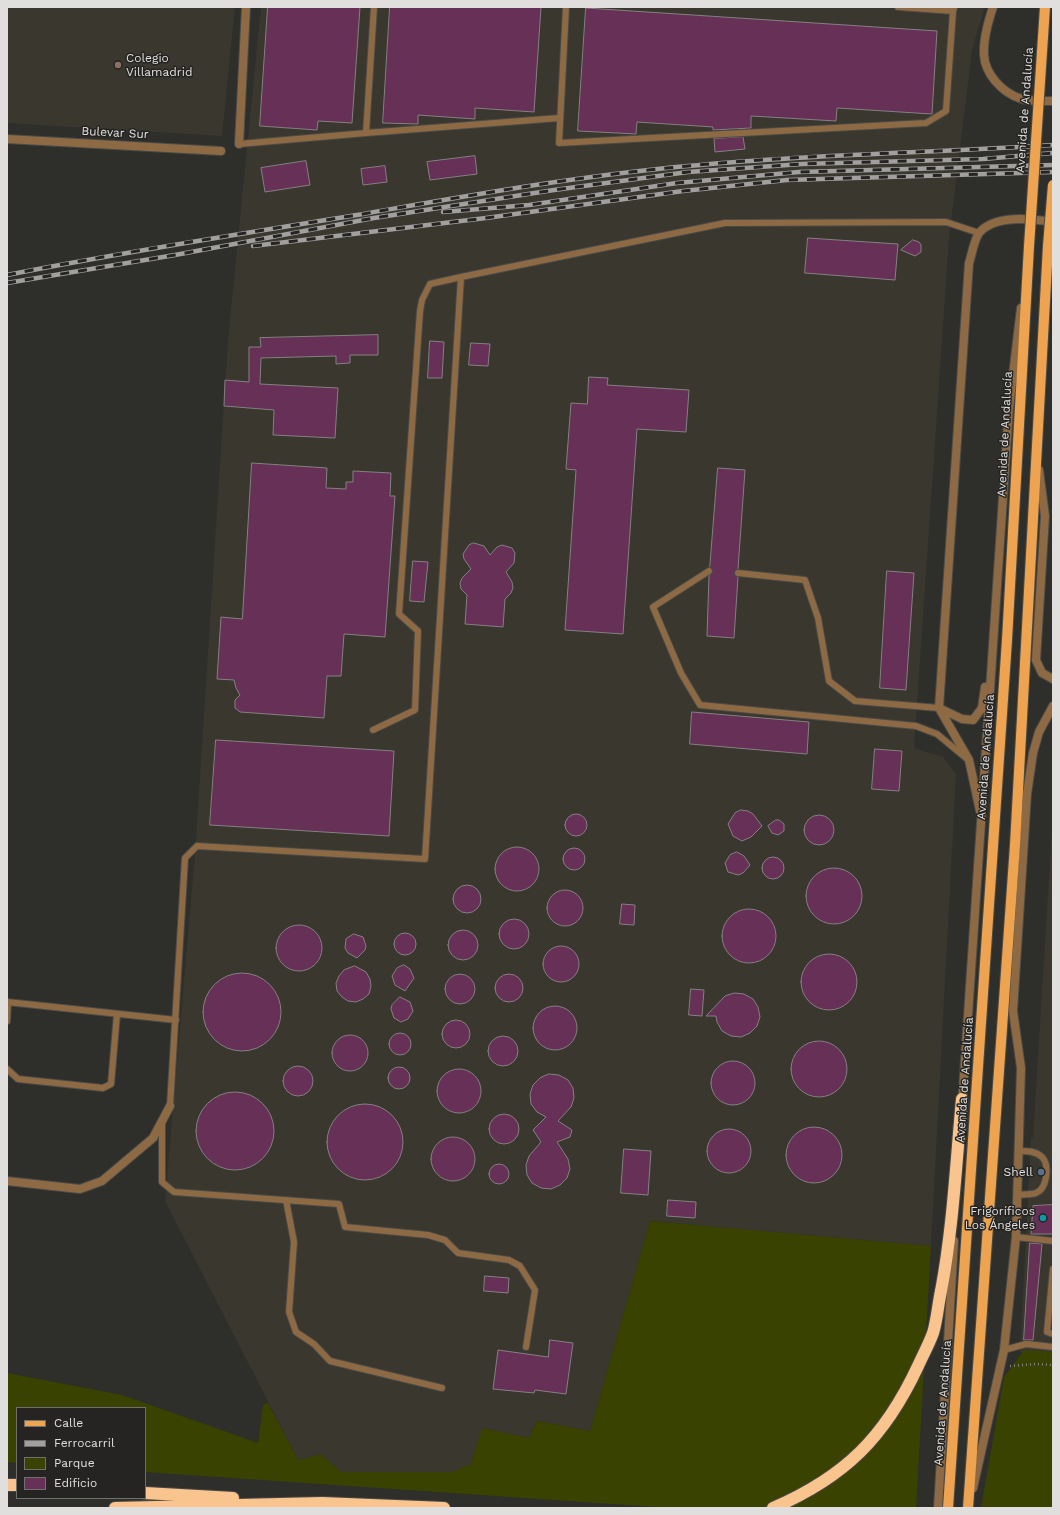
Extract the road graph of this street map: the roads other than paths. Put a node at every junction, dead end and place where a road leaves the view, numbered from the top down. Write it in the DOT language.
graph roads {
  1 [pos="246,7"];
  2 [pos="374,7"];
  3 [pos="566,7"];
  4 [pos="898,7"];
  5 [pos="993,7"];
  6 [pos="1045,7"];
  7 [pos="954,9"];
  8 [pos="1053,101"];
  9 [pos="559,118"];
  10 [pos="366,133"];
  11 [pos="7,139"];
  12 [pos="239,144"];
  13 [pos="221,151"];
  14 [pos="1053,185"];
  15 [pos="1053,222"];
  16 [pos="979,233"];
  17 [pos="1029,246"];
  18 [pos="461,277"];
  19 [pos="1037,455"];
  20 [pos="709,571"];
  21 [pos="738,573"];
  22 [pos="993,636"];
  23 [pos="1053,679"];
  24 [pos="1053,706"];
  25 [pos="939,708"];
  26 [pos="372,730"];
  27 [pos="969,760"];
  28 [pos="1027,794"];
  29 [pos="982,822"];
  30 [pos="1015,845"];
  31 [pos="1007,955"];
  32 [pos="8,1002"];
  33 [pos="1013,1011"];
  34 [pos="118,1014"];
  35 [pos="176,1020"];
  36 [pos="7,1021"];
  37 [pos="7,1068"];
  38 [pos="962,1099"];
  39 [pos="170,1106"];
  40 [pos="162,1122"];
  41 [pos="1019,1151"];
  42 [pos="7,1181"];
  43 [pos="1017,1195"];
  44 [pos="286,1200"];
  45 [pos="1016,1237"];
  46 [pos="1053,1241"];
  47 [pos="1053,1269"];
  48 [pos="1053,1334"];
  49 [pos="526,1347"];
  50 [pos="1053,1347"];
  51 [pos="1004,1350"];
  52 [pos="442,1388"];
  53 [pos="146,1493"];
  54 [pos="322,1503"];
  55 [pos="115,1508"];
  56 [pos="394,1508"];
  57 [pos="444,1508"];
  58 [pos="773,1508"];
  59 [pos="938,1508"];
  60 [pos="948,1508"];
  61 [pos="968,1508"];
  1 -- 12 [label="street"];
  2 -- 10 [label="lane"];
  3 -- 9 [label="lane"];
  4 -- 7 [label="lane"];
  5 -- 8 [label="street"];
  6 -- 17 [label="main road, Avenida de Andalucía, bridge"];
  7 -- 9 [label="lane"];
  9 -- 10 [label="lane"];
  10 -- 12 [label="lane"];
  11 -- 13 [label="street, Bulevar Sur"];
  14 -- 19 [label="main road, bridge"];
  15 -- 16 [label="street"];
  16 -- 18 [label="lane"];
  16 -- 25 [label="street"];
  17 -- 22 [label="street"];
  17 -- 60 [label="main road, Avenida de Andalucía"];
  18 -- 26 [label="lane"];
  18 -- 35 [label="lane"];
  19 -- 23 [label="street"];
  19 -- 30 [label="main road"];
  20 -- 27 [label="lane"];
  21 -- 25 [label="lane"];
  22 -- 25 [label="street"];
  22 -- 29 [label="street, Avenida de Andalucía"];
  24 -- 28 [label="street"];
  25 -- 27 [label="street"];
  27 -- 29 [label="street"];
  28 -- 30 [label="street"];
  28 -- 33 [label="street"];
  29 -- 38 [label="street, Avenida de Andalucía"];
  30 -- 31 [label="main road"];
  31 -- 33 [label="street"];
  31 -- 61 [label="main road"];
  32 -- 34 [label="lane"];
  32 -- 36 [label="lane"];
  33 -- 41 [label="street"];
  34 -- 35 [label="lane"];
  34 -- 37 [label="lane"];
  35 -- 39 [label="lane"];
  38 -- 58 [label="highway"];
  38 -- 59 [label="street, Avenida de Andalucía"];
  39 -- 40 [label="street"];
  40 -- 42 [label="street"];
  40 -- 44 [label="lane"];
  41 -- 43 [label="street"];
  41 -- 43 [label="lane"];
  43 -- 45 [label="street"];
  44 -- 49 [label="lane"];
  44 -- 52 [label="lane"];
  45 -- 46 [label="lane"];
  45 -- 51 [label="street"];
  47 -- 48 [label="lane"];
  50 -- 51 [label="lane"];
  51 -- 61 [label="street"];
  53 -- 54 [label="highway"];
  54 -- 55 [label="highway"];
  54 -- 56 [label="highway"];
  54 -- 57 [label="highway"];
}
